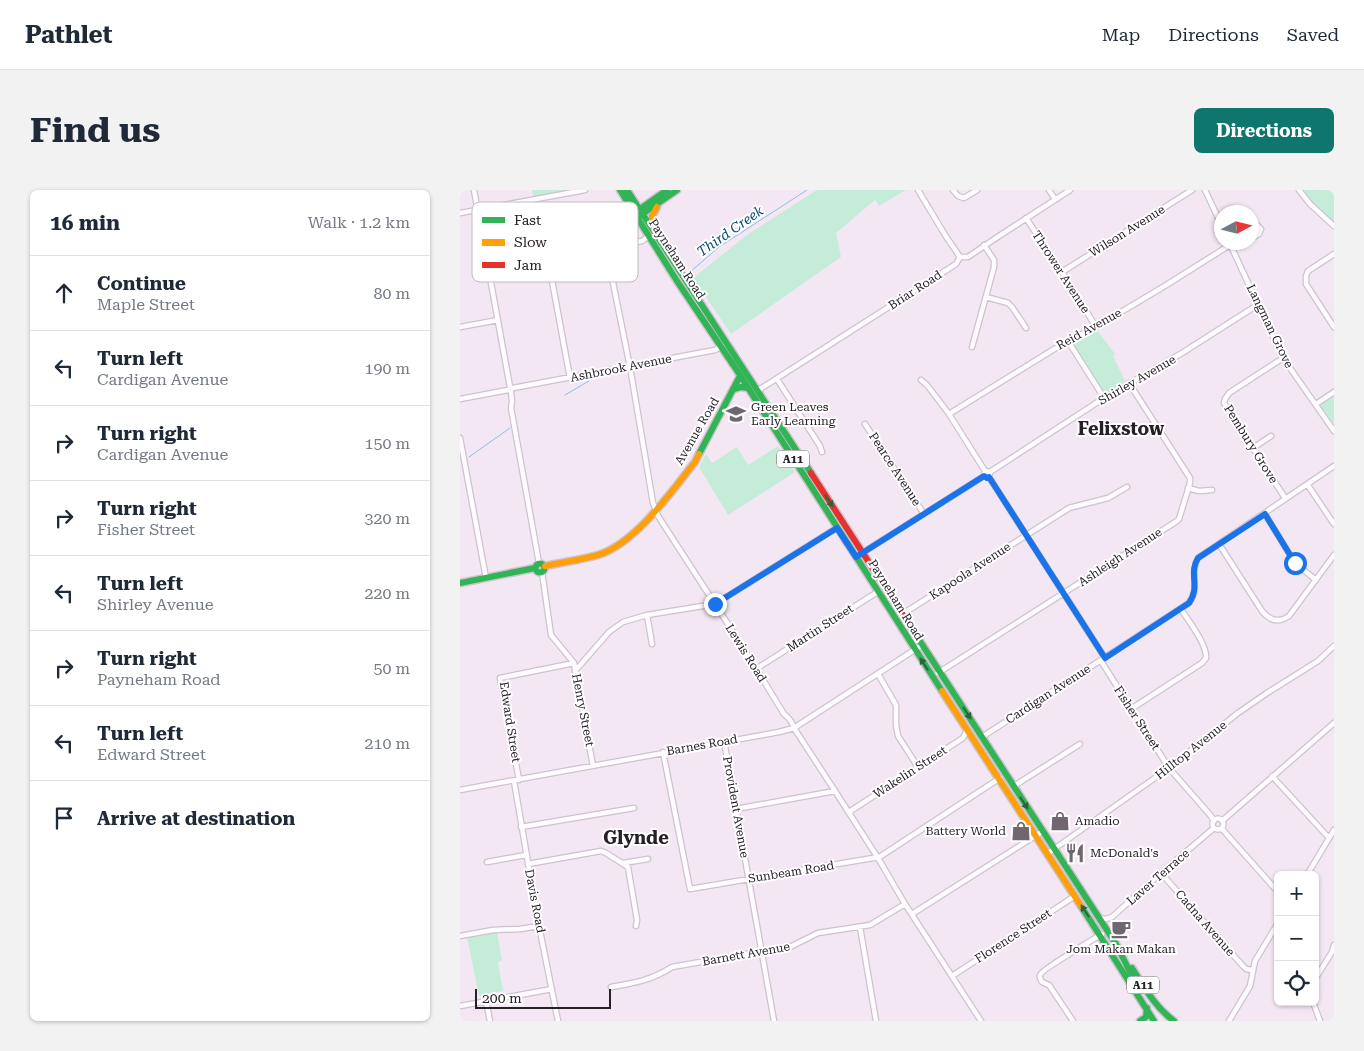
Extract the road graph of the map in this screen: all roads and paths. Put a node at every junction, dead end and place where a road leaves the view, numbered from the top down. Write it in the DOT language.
graph roads {
  1 [pos="585,190"];
  2 [pos="620,190"];
  3 [pos="627,190"];
  4 [pos="667,190"];
  5 [pos="677,190"];
  6 [pos="918,190"];
  7 [pos="953,190"];
  8 [pos="977,190"];
  9 [pos="1049,190"];
  10 [pos="1070,190"];
  11 [pos="1192,190"];
  12 [pos="1204,190"];
  13 [pos="1299,190"];
  14 [pos="1055,199"];
  15 [pos="517,202"];
  16 [pos="629,202"];
  17 [pos="632,202"];
  18 [pos="661,202"];
  19 [pos="1214,210"];
  20 [pos="638,214"];
  21 [pos="1026,218"];
  22 [pos="1334,226"];
  23 [pos="652,234"];
  24 [pos="638,242"];
  25 [pos="984,245"];
  26 [pos="1222,250"];
  27 [pos="1232,250"];
  28 [pos="1334,254"];
  29 [pos="960,256"];
  30 [pos="1062,272"];
  31 [pos="491,282"];
  32 [pos="552,282"];
  33 [pos="613,282"];
  34 [pos="986,297"];
  35 [pos="1258,304"];
  36 [pos="498,320"];
  37 [pos="1096,326"];
  38 [pos="460,327"];
  39 [pos="1334,327"];
  40 [pos="1026,328"];
  41 [pos="1068,341"];
  42 [pos="723,345"];
  43 [pos="972,347"];
  44 [pos="1283,358"];
  45 [pos="738,362"];
  46 [pos="630,367"];
  47 [pos="740,376"];
  48 [pos="570,378"];
  49 [pos="749,379"];
  50 [pos="777,379"];
  51 [pos="920,380"];
  52 [pos="1129,384"];
  53 [pos="748,388"];
  54 [pos="511,389"];
  55 [pos="734,389"];
  56 [pos="757,391"];
  57 [pos="1334,392"];
  58 [pos="1104,398"];
  59 [pos="460,399"];
  60 [pos="1316,404"];
  61 [pos="766,405"];
  62 [pos="948,414"];
  63 [pos="767,418"];
  64 [pos="866,424"];
  65 [pos="1334,431"];
  66 [pos="1271,436"];
  67 [pos="460,438"];
  68 [pos="1253,448"];
  69 [pos="822,452"];
  70 [pos="1334,466"];
  71 [pos="987,474"];
  72 [pos="1307,484"];
  73 [pos="1127,487"];
  74 [pos="1188,488"];
  75 [pos="1212,490"];
  76 [pos="1285,498"];
  77 [pos="656,511"];
  78 [pos="924,514"];
  79 [pos="1265,514"];
  80 [pos="1334,524"];
  81 [pos="840,526"];
  82 [pos="1026,535"];
  83 [pos="1219,544"];
  84 [pos="859,555"];
  85 [pos="1334,555"];
  86 [pos="540,567"];
  87 [pos="486,578"];
  88 [pos="1316,580"];
  89 [pos="460,583"];
  90 [pos="885,587"];
  91 [pos="878,591"];
  92 [pos="1064,593"];
  93 [pos="715,604"];
  94 [pos="1181,609"];
  95 [pos="902,614"];
  96 [pos="647,615"];
  97 [pos="895,619"];
  98 [pos="652,644"];
  99 [pos="922,645"];
  100 [pos="1334,646"];
  101 [pos="915,650"];
  102 [pos="1103,659"];
  103 [pos="574,664"];
  104 [pos="756,669"];
  105 [pos="575,671"];
  106 [pos="940,672"];
  107 [pos="878,674"];
  108 [pos="933,677"];
  109 [pos="1131,708"];
  110 [pos="1334,723"];
  111 [pos="794,728"];
  112 [pos="967,730"];
  113 [pos="982,737"];
  114 [pos="724,741"];
  115 [pos="1080,744"];
  116 [pos="663,752"];
  117 [pos="593,766"];
  118 [pos="918,767"];
  119 [pos="1169,768"];
  120 [pos="1006,774"];
  121 [pos="1272,776"];
  122 [pos="999,779"];
  123 [pos="516,780"];
  124 [pos="1014,786"];
  125 [pos="460,790"];
  126 [pos="835,790"];
  127 [pos="634,808"];
  128 [pos="736,809"];
  129 [pos="848,812"];
  130 [pos="1214,821"];
  131 [pos="1222,821"];
  132 [pos="521,827"];
  133 [pos="1214,828"];
  134 [pos="1222,829"];
  135 [pos="1334,830"];
  136 [pos="1043,831"];
  137 [pos="1036,835"];
  138 [pos="1329,838"];
  139 [pos="1054,849"];
  140 [pos="1048,854"];
  141 [pos="526,855"];
  142 [pos="878,858"];
  143 [pos="648,859"];
  144 [pos="487,862"];
  145 [pos="623,863"];
  146 [pos="528,864"];
  147 [pos="1309,871"];
  148 [pos="1161,873"];
  149 [pos="749,878"];
  150 [pos="1077,885"];
  151 [pos="1274,888"];
  152 [pos="1075,896"];
  153 [pos="1085,896"];
  154 [pos="905,904"];
  155 [pos="912,914"];
  156 [pos="1099,918"];
  157 [pos="539,926"];
  158 [pos="636,926"];
  159 [pos="860,927"];
  160 [pos="1274,930"];
  161 [pos="1107,931"];
  162 [pos="1100,935"];
  163 [pos="460,936"];
  164 [pos="1116,944"];
  165 [pos="1334,945"];
  166 [pos="762,952"];
  167 [pos="1252,970"];
  168 [pos="1319,973"];
  169 [pos="952,976"];
  170 [pos="611,987"];
  171 [pos="552,989"];
  172 [pos="486,1001"];
  173 [pos="460,1006"];
  174 [pos="1314,1006"];
  175 [pos="1147,1008"];
  176 [pos="490,1021"];
  177 [pos="558,1021"];
  178 [pos="774,1021"];
  179 [pos="876,1021"];
  180 [pos="981,1021"];
  181 [pos="1073,1021"];
  182 [pos="1140,1021"];
  183 [pos="1158,1021"];
  184 [pos="1172,1021"];
  185 [pos="1229,1021"];
  186 [pos="1320,1021"];
  1 -- 15 [label="street"];
  2 -- 16 [label="main road, Payneham Road / A11"];
  3 -- 17 [label="main road, Payneham Road / A11"];
  4 -- 20 [label="main road"];
  5 -- 18 [label="main road"];
  6 -- 29 [label="street"];
  7 -- 8 [label="street"];
  9 -- 14 [label="street"];
  10 -- 14 [label="street, Briar Road"];
  11 -- 30 [label="street, Wilson Avenue"];
  12 -- 19 [label="street"];
  13 -- 22 [label="street"];
  14 -- 21 [label="street, Briar Road"];
  18 -- 20 [label="main road"];
  18 -- 23 [label="main road"];
  20 -- 23 [label="main road, Payneham Road / A11"];
  21 -- 25 [label="street, Briar Road"];
  21 -- 30 [label="street, Thrower Avenue"];
  23 -- 24 [label="street"];
  23 -- 42 [label="main road, Payneham Road / A11"];
  25 -- 29 [label="street, Briar Road"];
  25 -- 34 [label="street"];
  26 -- 37 [label="street, Reid Avenue"];
  27 -- 35 [label="street, Langman Grove"];
  28 -- 39 [label="street"];
  29 -- 50 [label="street, Briar Road"];
  30 -- 37 [label="street, Thrower Avenue"];
  31 -- 36 [label="street, Henry Street"];
  32 -- 48 [label="street"];
  33 -- 46 [label="street, Lewis Road"];
  34 -- 40 [label="street"];
  34 -- 43 [label="street"];
  35 -- 44 [label="street, Langman Grove"];
  35 -- 52 [label="street, Shirley Avenue"];
  36 -- 38 [label="street"];
  36 -- 54 [label="street, Henry Street"];
  37 -- 41 [label="street, Reid Avenue"];
  41 -- 58 [label="street"];
  41 -- 62 [label="street, Reid Avenue"];
  42 -- 45 [label="main road, Payneham Road / A11"];
  42 -- 46 [label="street, Ashbrook Avenue"];
  42 -- 47 [label="main road, Payneham Road / A11"];
  44 -- 60 [label="street, Langman Grove"];
  44 -- 68 [label="street, Pembury Grove"];
  45 -- 47 [label="main road"];
  45 -- 49 [label="main road, Payneham Road / A11"];
  46 -- 48 [label="street, Ashbrook Avenue"];
  46 -- 77 [label="street, Lewis Road"];
  47 -- 49 [label="main road"];
  47 -- 53 [label="main road, Payneham Road / A11"];
  47 -- 55 [label="main road, Avenue Road"];
  48 -- 54 [label="street, Ashbrook Avenue"];
  49 -- 56 [label="main road, Payneham Road / A11"];
  50 -- 56 [label="street, Briar Road"];
  50 -- 69 [label="street"];
  51 -- 62 [label="street, Fisher Street"];
  52 -- 58 [label="street, Shirley Avenue"];
  52 -- 74 [label="street"];
  53 -- 55 [label="main road"];
  53 -- 63 [label="main road, Payneham Road / A11"];
  54 -- 59 [label="street, Ashbrook Avenue"];
  54 -- 86 [label="street, Henry Street"];
  55 -- 77 [label="main road, Avenue Road"];
  56 -- 61 [label="main road, Payneham Road / A11"];
  57 -- 60 [label="street"];
  58 -- 71 [label="street, Shirley Avenue"];
  60 -- 65 [label="street, Langman Grove"];
  61 -- 63 [label="main road"];
  61 -- 81 [label="main road, Payneham Road / A11, one-way"];
  62 -- 71 [label="street, Fisher Street"];
  63 -- 81 [label="main road, Payneham Road / A11"];
  64 -- 78 [label="street, Pearce Avenue"];
  66 -- 68 [label="street"];
  67 -- 87 [label="street"];
  68 -- 76 [label="street, Pembury Grove"];
  70 -- 72 [label="street, Cardigan Avenue"];
  71 -- 78 [label="street, Shirley Avenue"];
  71 -- 82 [label="street, Fisher Street"];
  72 -- 76 [label="street, Cardigan Avenue"];
  72 -- 80 [label="street"];
  73 -- 82 [label="street, Kapoola Avenue"];
  74 -- 75 [label="street"];
  74 -- 92 [label="street, Ashleigh Avenue"];
  76 -- 79 [label="street, Cardigan Avenue"];
  77 -- 86 [label="main road, Avenue Road"];
  77 -- 93 [label="street, Lewis Road"];
  78 -- 84 [label="street, Shirley Avenue"];
  79 -- 83 [label="street, Cardigan Avenue"];
  79 -- 88 [label="street"];
  81 -- 84 [label="main road, Payneham Road / A11"];
  81 -- 93 [label="street"];
  82 -- 92 [label="street, Fisher Street"];
  82 -- 95 [label="street, Kapoola Avenue"];
  83 -- 88 [label="street"];
  83 -- 94 [label="street, Cardigan Avenue"];
  84 -- 90 [label="main road, Payneham Road / A11"];
  84 -- 91 [label="main road, Payneham Road / A11"];
  85 -- 88 [label="street"];
  86 -- 87 [label="main road, Avenue Road"];
  86 -- 103 [label="street, Henry Street"];
  87 -- 89 [label="main road, Avenue Road"];
  90 -- 91 [label="street, Martin Street"];
  90 -- 95 [label="main road, Payneham Road / A11"];
  91 -- 97 [label="main road, Payneham Road / A11"];
  91 -- 104 [label="street, Martin Street"];
  92 -- 102 [label="street, Fisher Street"];
  92 -- 106 [label="street, Ashleigh Avenue"];
  93 -- 96 [label="street"];
  93 -- 104 [label="street, Lewis Road"];
  94 -- 102 [label="street, Cardigan Avenue"];
  94 -- 109 [label="street"];
  95 -- 97 [label="street, Kapoola Avenue"];
  95 -- 99 [label="main road, Payneham Road / A11"];
  96 -- 98 [label="street"];
  96 -- 105 [label="street"];
  97 -- 101 [label="main road, Payneham Road / A11"];
  99 -- 101 [label="street, Barnes Road"];
  99 -- 106 [label="main road, Payneham Road / A11"];
  100 -- 119 [label="street, Hilltop Avenue"];
  101 -- 107 [label="street, Barnes Road"];
  108 -- 101 [label="main road, Payneham Road / A11, one-way"];
  102 -- 109 [label="street, Fisher Street"];
  102 -- 113 [label="street, Cardigan Avenue"];
  103 -- 105 [label="street, Henry Street"];
  103 -- 123 [label="street, Edward Street"];
  104 -- 111 [label="street, Lewis Road"];
  105 -- 117 [label="street, Henry Street"];
  106 -- 108 [label="street, Ashleigh Avenue"];
  106 -- 113 [label="main road, Payneham Road / A11, one-way"];
  107 -- 111 [label="street, Barnes Road"];
  107 -- 118 [label="street"];
  108 -- 112 [label="main road, Payneham Road / A11"];
  109 -- 119 [label="street, Fisher Street"];
  110 -- 121 [label="street"];
  111 -- 114 [label="street, Barnes Road"];
  111 -- 126 [label="street, Lewis Road"];
  112 -- 118 [label="street, Wakelin Street"];
  112 -- 122 [label="main road, Payneham Road / A11"];
  113 -- 120 [label="main road, Payneham Road / A11"];
  114 -- 116 [label="street, Barnes Road"];
  114 -- 128 [label="street, Provident Avenue"];
  115 -- 124 [label="street"];
  116 -- 117 [label="street, Barnes Road"];
  116 -- 149 [label="street, Sunbeam Road"];
  117 -- 123 [label="street, Barnes Road"];
  118 -- 129 [label="street, Wakelin Street"];
  119 -- 130 [label="street, Fisher Street"];
  119 -- 139 [label="street, Hilltop Avenue"];
  120 -- 122 [label="street, Sunbeam Road"];
  120 -- 124 [label="main road, Payneham Road / A11"];
  121 -- 131 [label="street"];
  121 -- 138 [label="street"];
  122 -- 137 [label="main road, Payneham Road / A11"];
  122 -- 142 [label="street, Sunbeam Road"];
  123 -- 125 [label="street, Barnes Road"];
  123 -- 132 [label="street, Davis Road"];
  124 -- 136 [label="main road, Payneham Road / A11, one-way"];
  126 -- 128 [label="street"];
  126 -- 129 [label="street, Lewis Road"];
  127 -- 132 [label="street"];
  128 -- 149 [label="street, Provident Avenue"];
  129 -- 142 [label="street, Lewis Road"];
  130 -- 131 [label="street"];
  130 -- 133 [label="street"];
  131 -- 134 [label="street"];
  132 -- 141 [label="street, Davis Road"];
  133 -- 134 [label="street"];
  133 -- 148 [label="street, Laver Terrace"];
  134 -- 151 [label="street"];
  135 -- 138 [label="street"];
  136 -- 137 [label="street"];
  136 -- 139 [label="main road, Payneham Road / A11"];
  137 -- 140 [label="main road, Payneham Road / A11"];
  137 -- 155 [label="street"];
  138 -- 147 [label="street"];
  139 -- 140 [label="street, Hilltop Avenue"];
  139 -- 150 [label="main road, Payneham Road / A11"];
  140 -- 152 [label="main road, Payneham Road / A11"];
  141 -- 144 [label="street"];
  141 -- 146 [label="street, Davis Road"];
  142 -- 149 [label="street, Sunbeam Road"];
  142 -- 154 [label="street, Lewis Road"];
  143 -- 145 [label="street"];
  145 -- 146 [label="street"];
  145 -- 158 [label="street"];
  146 -- 157 [label="street, Davis Road"];
  148 -- 156 [label="street, Laver Terrace"];
  148 -- 167 [label="street, Cadna Avenue"];
  149 -- 166 [label="street, Provident Avenue"];
  150 -- 152 [label="main road"];
  150 -- 153 [label="main road, Payneham Road / A11"];
  152 -- 153 [label="main road"];
  162 -- 152 [label="main road, Payneham Road / A11, one-way"];
  152 -- 169 [label="street, Florence Street"];
  153 -- 156 [label="main road, Payneham Road / A11"];
  154 -- 155 [label="street, Lewis Road"];
  154 -- 159 [label="street, Barnett Avenue"];
  155 -- 169 [label="street, Lewis Road"];
  156 -- 161 [label="main road, Payneham Road / A11"];
  157 -- 163 [label="street"];
  157 -- 171 [label="street, Davis Road"];
  159 -- 166 [label="street, Barnett Avenue"];
  159 -- 179 [label="street"];
  160 -- 167 [label="street"];
  161 -- 162 [label="street"];
  161 -- 164 [label="main road, Payneham Road / A11"];
  162 -- 175 [label="main road, Payneham Road / A11"];
  162 -- 181 [label="street"];
  164 -- 183 [label="main road, Payneham Road"];
  164 -- 184 [label="main road, A11"];
  165 -- 168 [label="street"];
  166 -- 170 [label="street, Barnett Avenue"];
  166 -- 178 [label="street, Provident Avenue"];
  167 -- 185 [label="street"];
  169 -- 180 [label="street, Lewis Road"];
  171 -- 172 [label="street"];
  171 -- 177 [label="street, Davis Road"];
  172 -- 173 [label="street"];
  172 -- 176 [label="street"];
  174 -- 186 [label="street"];
  175 -- 182 [label="main road"];
  175 -- 183 [label="main road, Payneham Road / A11"];
  183 -- 184 [label="main road"];
}
